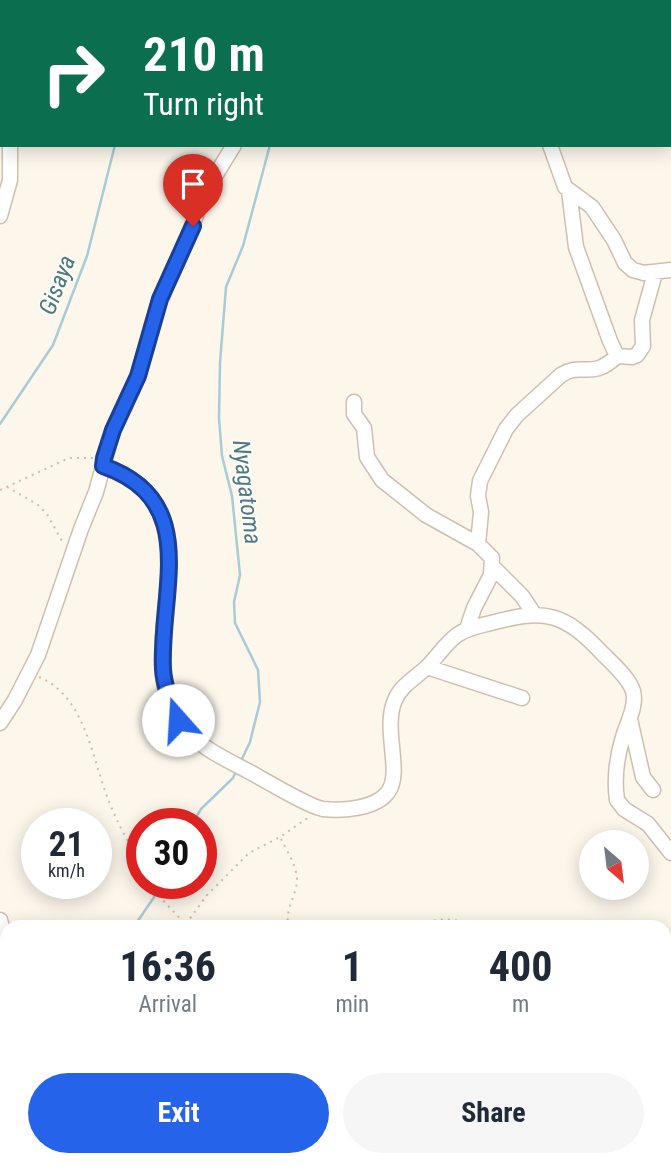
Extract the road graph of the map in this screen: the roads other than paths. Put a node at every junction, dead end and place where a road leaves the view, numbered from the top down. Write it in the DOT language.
graph roads {
  1 [pos="10,147"];
  2 [pos="233,147"];
  3 [pos="551,147"];
  4 [pos="569,191"];
  5 [pos="0,216"];
  6 [pos="671,270"];
  7 [pos="655,273"];
  8 [pos="617,356"];
  9 [pos="354,402"];
  10 [pos="103,462"];
  11 [pos="478,544"];
  12 [pos="493,566"];
  13 [pos="534,614"];
  14 [pos="467,629"];
  15 [pos="427,667"];
  16 [pos="522,698"];
  17 [pos="630,718"];
  18 [pos="0,723"];
  19 [pos="653,790"];
  20 [pos="671,853"];
  1 -- 5 [label="street"];
  2 -- 10 [label="street"];
  3 -- 4 [label="street"];
  4 -- 7 [label="street"];
  4 -- 8 [label="street"];
  6 -- 7 [label="street"];
  7 -- 8 [label="street"];
  8 -- 11 [label="street"];
  9 -- 11 [label="street"];
  10 -- 15 [label="street"];
  10 -- 18 [label="street"];
  11 -- 12 [label="street"];
  12 -- 13 [label="street"];
  12 -- 14 [label="street"];
  13 -- 14 [label="street"];
  13 -- 17 [label="street"];
  14 -- 15 [label="street"];
  15 -- 16 [label="street"];
  17 -- 19 [label="street"];
  17 -- 20 [label="street"];
}
